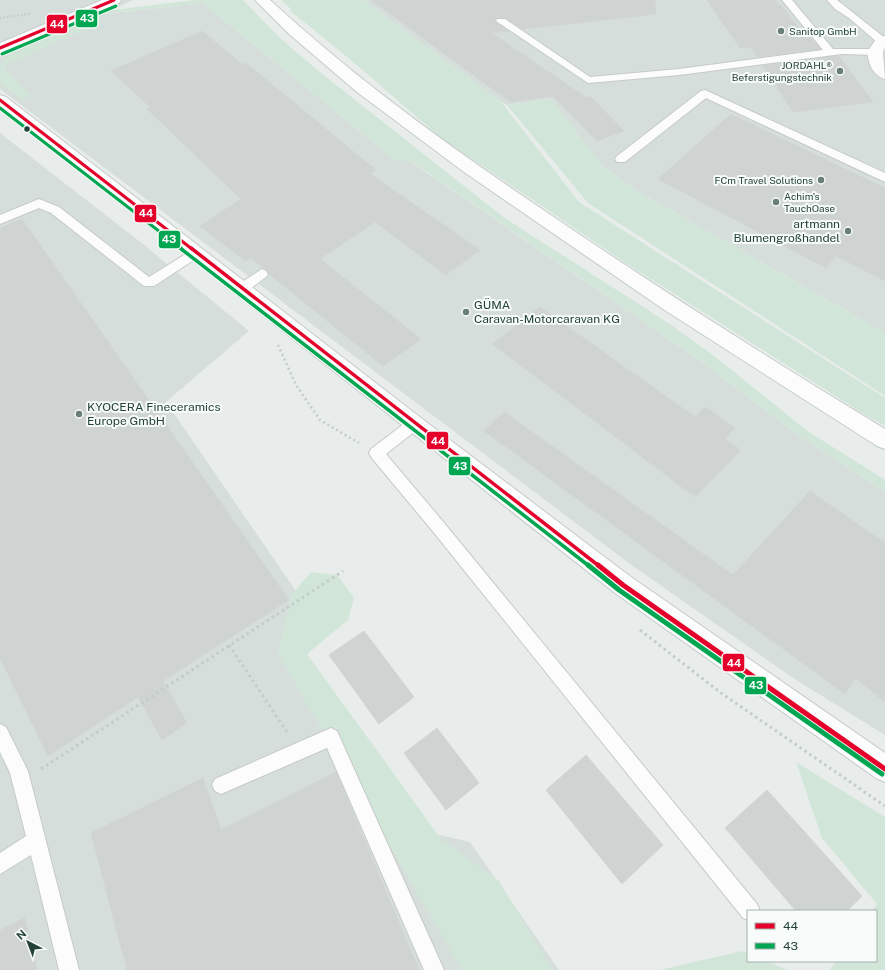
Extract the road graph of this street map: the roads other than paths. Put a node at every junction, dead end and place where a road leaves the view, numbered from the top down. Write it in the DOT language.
graph roads {
  1 [pos="114,0"];
  2 [pos="787,0"];
  3 [pos="832,0"];
  4 [pos="267,5"];
  5 [pos="501,21"];
  6 [pos="881,44"];
  7 [pos="0,48"];
  8 [pos="831,53"];
  9 [pos="885,74"];
  10 [pos="0,100"];
  11 [pos="621,158"];
  12 [pos="885,178"];
  13 [pos="0,220"];
  14 [pos="196,253"];
  15 [pos="262,274"];
  16 [pos="241,289"];
  17 [pos="414,424"];
  18 [pos="885,440"];
  19 [pos="0,733"];
  20 [pos="885,769"];
  21 [pos="221,785"];
  22 [pos="36,840"];
  23 [pos="0,864"];
  24 [pos="749,910"];
  25 [pos="69,970"];
  26 [pos="434,970"];
  1 -- 7 [label="street"];
  2 -- 8 [label="lane"];
  3 -- 6 [label="lane"];
  4 -- 18 [label="street"];
  5 -- 8 [label="lane"];
  6 -- 8 [label="lane"];
  6 -- 9 [label="street"];
  10 -- 14 [label="street"];
  11 -- 12 [label="lane"];
  13 -- 14 [label="lane"];
  14 -- 16 [label="street"];
  15 -- 16 [label="lane"];
  16 -- 17 [label="street"];
  17 -- 20 [label="street"];
  17 -- 24 [label="lane"];
  19 -- 22 [label="lane"];
  21 -- 26 [label="lane"];
  22 -- 23 [label="lane"];
  22 -- 25 [label="lane"];
}
